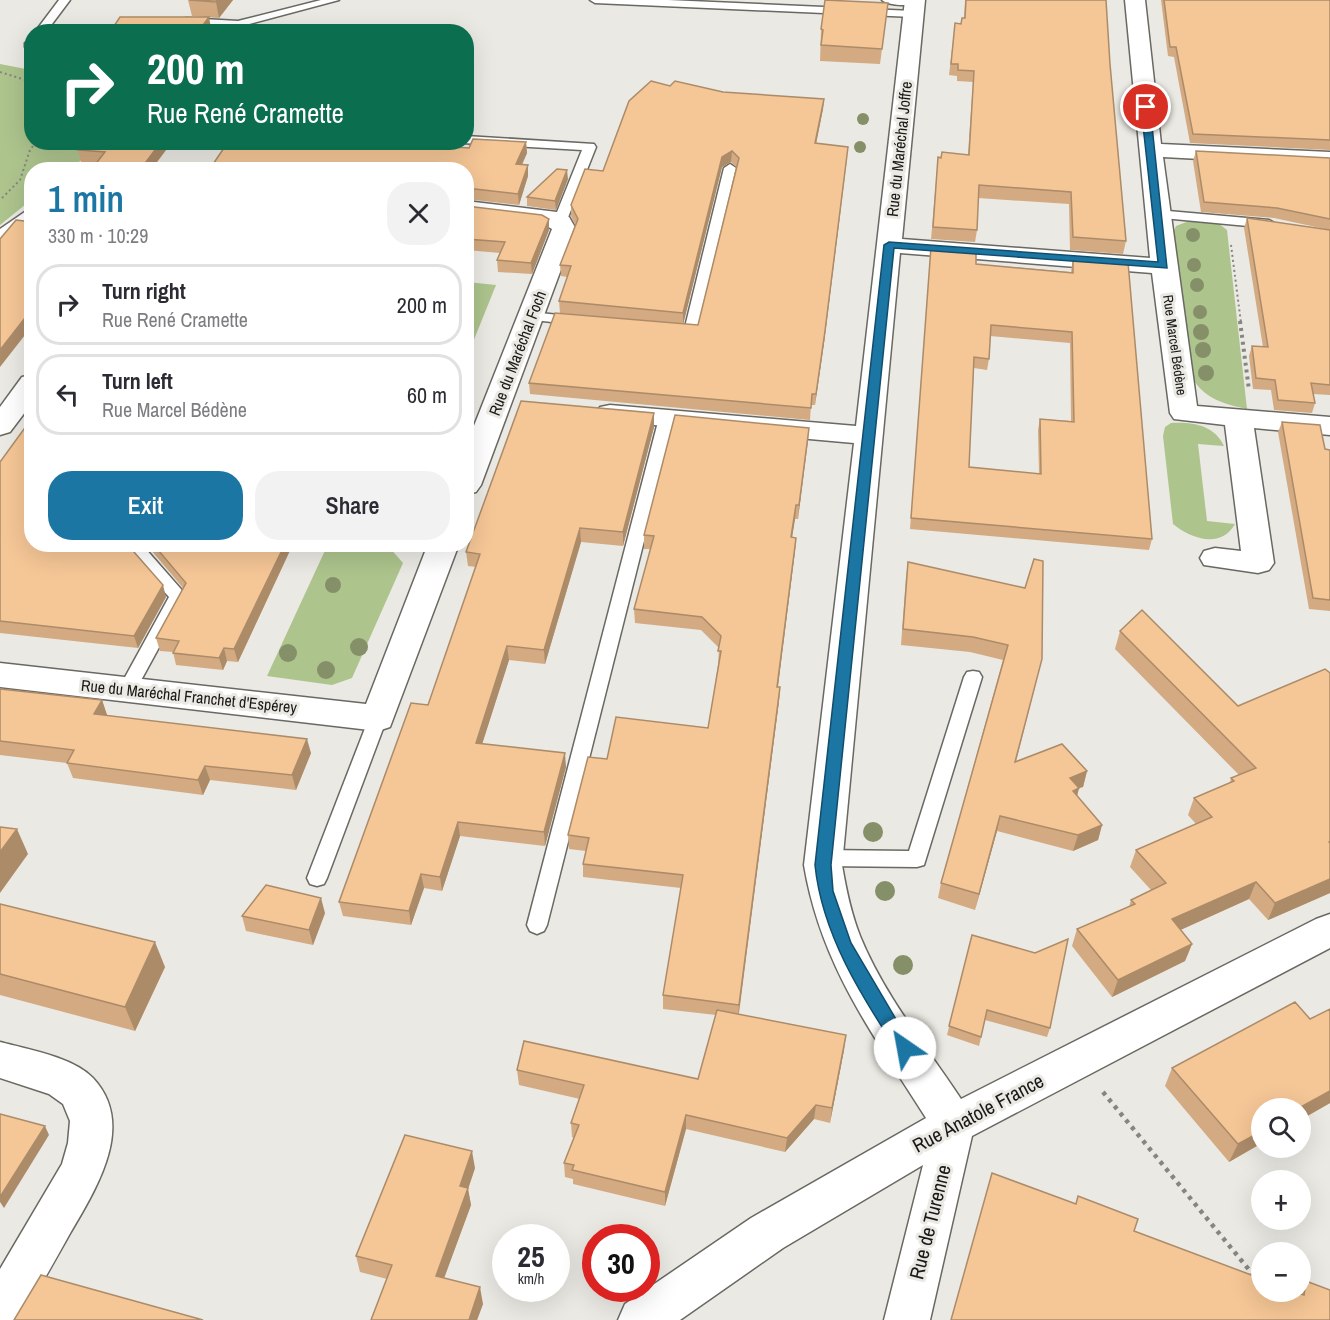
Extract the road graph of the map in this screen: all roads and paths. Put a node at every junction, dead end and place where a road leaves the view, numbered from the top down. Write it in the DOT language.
graph roads {
  1 [pos="65,0"];
  2 [pos="334,0"];
  3 [pos="595,0"];
  4 [pos="1135,0"];
  5 [pos="907,4"];
  6 [pos="168,20"];
  7 [pos="46,24"];
  8 [pos="0,72"];
  9 [pos="24,80"];
  10 [pos="474,140"];
  11 [pos="1150,150"];
  12 [pos="1330,159"];
  13 [pos="730,168"];
  14 [pos="24,172"];
  15 [pos="0,200"];
  16 [pos="474,209"];
  17 [pos="1157,214"];
  18 [pos="24,217"];
  19 [pos="1228,220"];
  20 [pos="560,222"];
  21 [pos="1285,226"];
  22 [pos="0,235"];
  23 [pos="889,245"];
  24 [pos="1163,266"];
  25 [pos="531,316"];
  26 [pos="588,322"];
  27 [pos="656,328"];
  28 [pos="24,393"];
  29 [pos="588,411"];
  30 [pos="667,418"];
  31 [pos="1245,419"];
  32 [pos="0,426"];
  33 [pos="1330,426"];
  34 [pos="868,436"];
  35 [pos="474,470"];
  36 [pos="139,552"];
  37 [pos="441,552"];
  38 [pos="1215,558"];
  39 [pos="0,675"];
  40 [pos="973,676"];
  41 [pos="127,690"];
  42 [pos="378,717"];
  43 [pos="823,858"];
  44 [pos="317,878"];
  45 [pos="537,926"];
  46 [pos="1330,930"];
  47 [pos="0,1060"];
  48 [pos="1096,1093"];
  49 [pos="954,1124"];
  50 [pos="1251,1272"];
  51 [pos="0,1313"];
  52 [pos="640,1320"];
  53 [pos="906,1320"];
  1 -- 7 [label="lane"];
  2 -- 6 [label="lane"];
  3 -- 5 [label="lane"];
  4 -- 11 [label="street, Rue Marcel Bédène"];
  5 -- 23 [label="street, Rue du Maréchal Joffre"];
  8 -- 9 [label="path"];
  10 -- 20 [label="lane"];
  11 -- 12 [label="street"];
  11 -- 17 [label="street, Rue Marcel Bédène"];
  13 -- 27 [label="lane"];
  14 -- 15 [label="path"];
  16 -- 20 [label="street"];
  17 -- 19 [label="lane"];
  17 -- 24 [label="street, Rue Marcel Bédène"];
  18 -- 22 [label="lane"];
  19 -- 21 [label="lane"];
  19 -- 31 [label="path"];
  20 -- 25 [label="street, Rue du Maréchal Foch"];
  23 -- 24 [label="street"];
  23 -- 34 [label="street, Rue du Maréchal Joffre"];
  24 -- 31 [label="street, Rue Marcel Bédène"];
  25 -- 26 [label="lane"];
  25 -- 35 [label="street, Rue du Maréchal Foch"];
  28 -- 32 [label="street"];
  29 -- 30 [label="street"];
  30 -- 34 [label="street"];
  30 -- 45 [label="lane"];
  31 -- 33 [label="street"];
  31 -- 38 [label="street"];
  34 -- 43 [label="street, Rue du Maréchal Joffre"];
  36 -- 41 [label="lane"];
  37 -- 42 [label="street"];
  39 -- 41 [label="street, Rue du Maréchal Franchet d'Espérey"];
  40 -- 43 [label="lane"];
  41 -- 42 [label="street, Rue du Maréchal Franchet d'Espérey"];
  42 -- 44 [label="lane"];
  43 -- 49 [label="street, Rue du Maréchal Joffre"];
  46 -- 49 [label="street, Rue Anatole France"];
  47 -- 51 [label="street"];
  48 -- 50 [label="path"];
  49 -- 52 [label="street, Rue Anatole France"];
  49 -- 53 [label="street, Rue de Turenne"];
}
